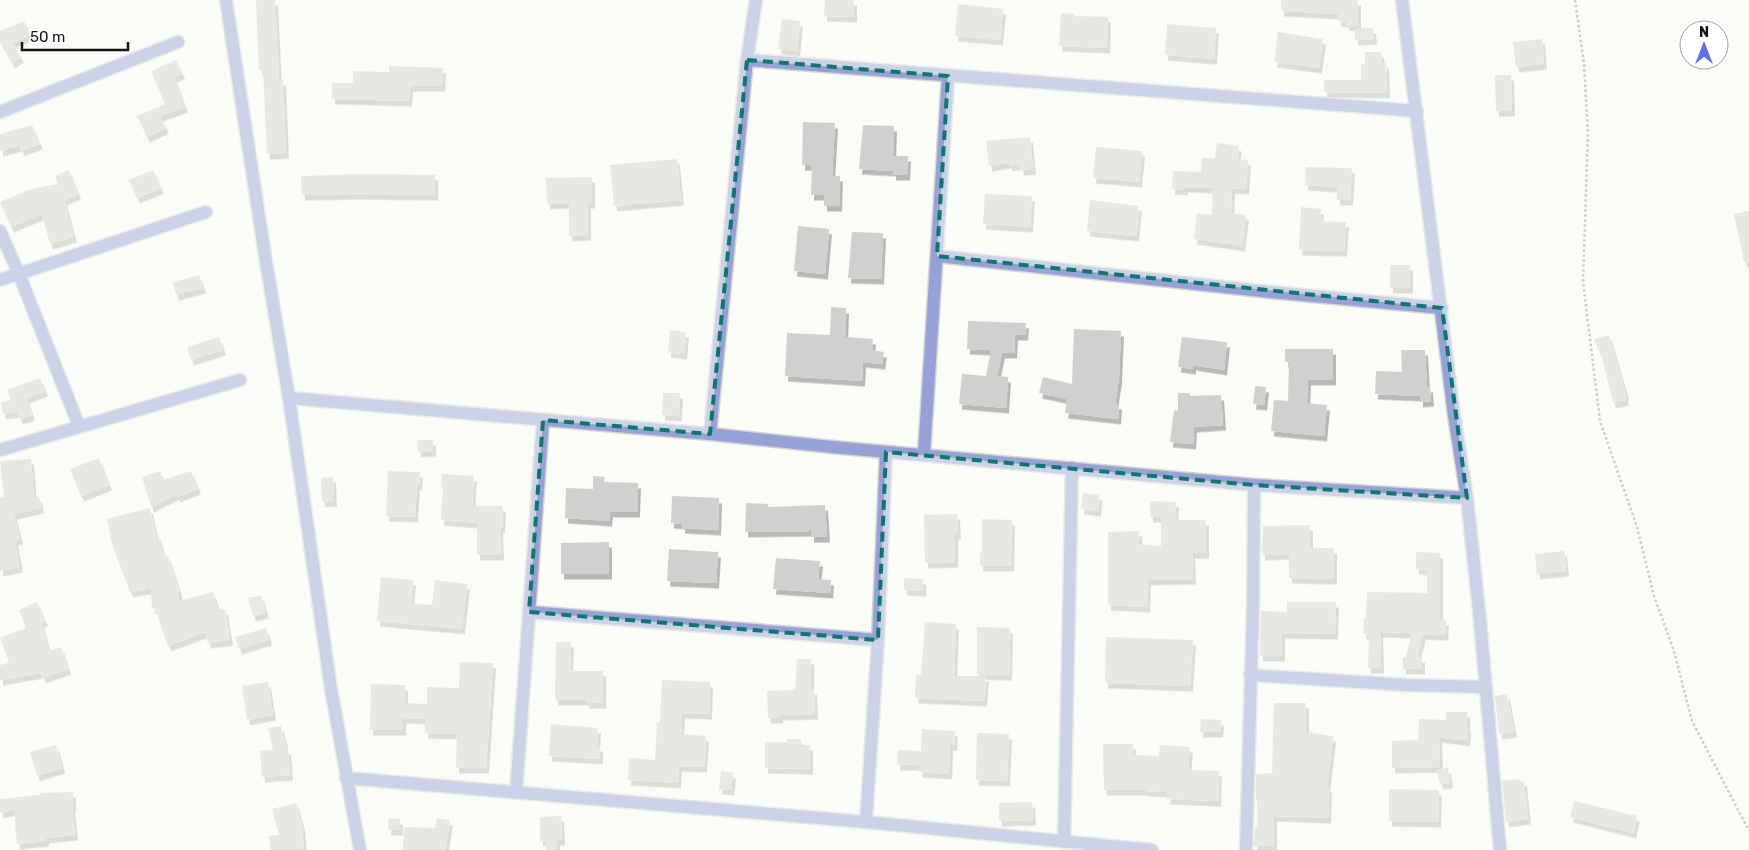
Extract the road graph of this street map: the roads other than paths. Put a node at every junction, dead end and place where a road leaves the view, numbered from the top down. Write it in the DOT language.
graph roads {
  1 [pos="226,0"];
  2 [pos="756,0"];
  3 [pos="1402,0"];
  4 [pos="178,42"];
  5 [pos="747,60"];
  6 [pos="948,76"];
  7 [pos="1417,111"];
  8 [pos="0,112"];
  9 [pos="206,212"];
  10 [pos="0,231"];
  11 [pos="937,256"];
  12 [pos="19,274"];
  13 [pos="0,280"];
  14 [pos="1442,308"];
  15 [pos="240,380"];
  16 [pos="289,398"];
  17 [pos="543,420"];
  18 [pos="79,426"];
  19 [pos="710,434"];
  20 [pos="0,450"];
  21 [pos="886,452"];
  22 [pos="924,454"];
  23 [pos="1072,468"];
  24 [pos="1254,485"];
  25 [pos="1467,498"];
  26 [pos="529,612"];
  27 [pos="878,640"];
  28 [pos="1250,675"];
  29 [pos="1486,687"];
  30 [pos="346,778"];
  31 [pos="516,792"];
  32 [pos="866,822"];
  33 [pos="1064,842"];
  34 [pos="360,850"];
  35 [pos="1152,850"];
  36 [pos="1246,850"];
  37 [pos="1500,850"];
  1 -- 16 [label="street"];
  2 -- 5 [label="street"];
  3 -- 7 [label="street"];
  4 -- 8 [label="street"];
  5 -- 6 [label="street"];
  5 -- 19 [label="street"];
  6 -- 7 [label="street"];
  6 -- 11 [label="street"];
  7 -- 14 [label="street"];
  9 -- 12 [label="street"];
  10 -- 12 [label="street"];
  11 -- 14 [label="street"];
  11 -- 22 [label="street"];
  12 -- 13 [label="street"];
  12 -- 18 [label="street"];
  14 -- 25 [label="street"];
  15 -- 18 [label="street"];
  16 -- 17 [label="street"];
  16 -- 30 [label="street"];
  17 -- 19 [label="street"];
  17 -- 26 [label="street"];
  18 -- 20 [label="street"];
  19 -- 21 [label="street"];
  21 -- 22 [label="street"];
  21 -- 27 [label="street"];
  22 -- 23 [label="street"];
  23 -- 24 [label="street"];
  23 -- 33 [label="street"];
  24 -- 25 [label="street"];
  24 -- 28 [label="street"];
  25 -- 29 [label="street"];
  26 -- 27 [label="street"];
  26 -- 31 [label="street"];
  27 -- 32 [label="street"];
  28 -- 29 [label="street"];
  28 -- 36 [label="street"];
  29 -- 37 [label="street"];
  30 -- 31 [label="street"];
  30 -- 34 [label="street"];
  31 -- 32 [label="street"];
  32 -- 33 [label="street"];
  33 -- 35 [label="street"];
}
